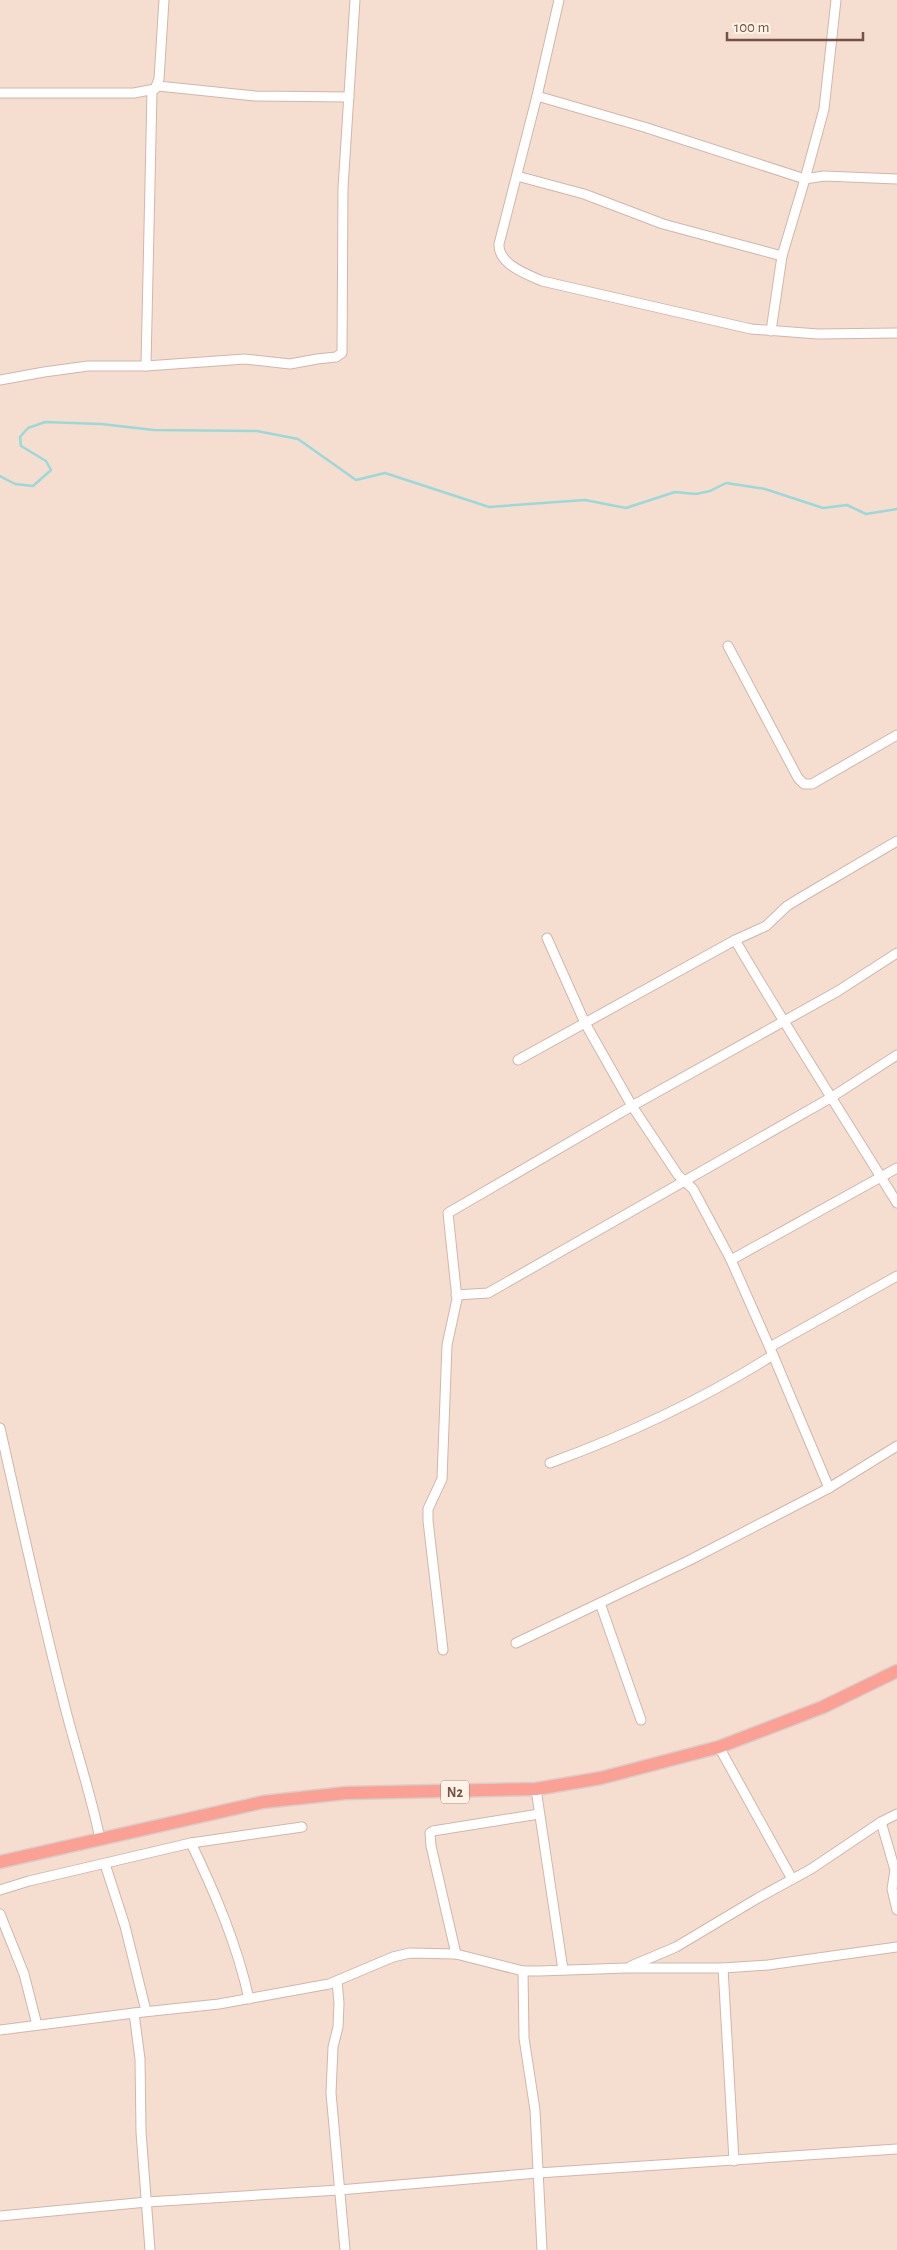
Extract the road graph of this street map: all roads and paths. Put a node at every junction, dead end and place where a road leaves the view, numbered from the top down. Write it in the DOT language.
graph roads {
  1 [pos="164,0"];
  2 [pos="355,0"];
  3 [pos="560,0"];
  4 [pos="836,0"];
  5 [pos="155,89"];
  6 [pos="0,93"];
  7 [pos="537,96"];
  8 [pos="349,97"];
  9 [pos="517,176"];
  10 [pos="805,179"];
  11 [pos="897,179"];
  12 [pos="782,256"];
  13 [pos="771,331"];
  14 [pos="897,333"];
  15 [pos="146,366"];
  16 [pos="0,380"];
  17 [pos="728,646"];
  18 [pos="897,735"];
  19 [pos="897,841"];
  20 [pos="547,938"];
  21 [pos="735,940"];
  22 [pos="897,952"];
  23 [pos="782,1021"];
  24 [pos="585,1023"];
  25 [pos="897,1055"];
  26 [pos="518,1060"];
  27 [pos="832,1096"];
  28 [pos="632,1106"];
  29 [pos="897,1168"];
  30 [pos="882,1178"];
  31 [pos="684,1180"];
  32 [pos="897,1203"];
  33 [pos="731,1260"];
  34 [pos="897,1276"];
  35 [pos="456,1295"];
  36 [pos="772,1351"];
  37 [pos="0,1428"];
  38 [pos="897,1446"];
  39 [pos="550,1463"];
  40 [pos="828,1488"];
  41 [pos="600,1603"];
  42 [pos="516,1643"];
  43 [pos="443,1650"];
  44 [pos="897,1671"];
  45 [pos="641,1720"];
  46 [pos="719,1747"];
  47 [pos="536,1789"];
  48 [pos="540,1814"];
  49 [pos="897,1814"];
  50 [pos="881,1822"];
  51 [pos="302,1827"];
  52 [pos="100,1839"];
  53 [pos="191,1843"];
  54 [pos="0,1862"];
  55 [pos="105,1864"];
  56 [pos="896,1870"];
  57 [pos="792,1879"];
  58 [pos="0,1890"];
  59 [pos="897,1910"];
  60 [pos="0,1914"];
  61 [pos="897,1947"];
  62 [pos="456,1954"];
  63 [pos="627,1968"];
  64 [pos="723,1968"];
  65 [pos="563,1970"];
  66 [pos="523,1971"];
  67 [pos="337,1981"];
  68 [pos="249,1999"];
  69 [pos="146,2011"];
  70 [pos="134,2013"];
  71 [pos="37,2025"];
  72 [pos="0,2030"];
  73 [pos="897,2149"];
  74 [pos="734,2161"];
  75 [pos="538,2173"];
  76 [pos="339,2190"];
  77 [pos="147,2202"];
  78 [pos="0,2216"];
  79 [pos="150,2250"];
  80 [pos="344,2250"];
  81 [pos="542,2250"];
  1 -- 5 [label="street"];
  2 -- 8 [label="street"];
  3 -- 7 [label="street"];
  4 -- 10 [label="street"];
  5 -- 6 [label="street"];
  5 -- 8 [label="street"];
  5 -- 15 [label="street"];
  7 -- 9 [label="street"];
  7 -- 10 [label="street"];
  8 -- 15 [label="street"];
  9 -- 12 [label="street"];
  9 -- 13 [label="street"];
  10 -- 11 [label="street"];
  10 -- 12 [label="street"];
  12 -- 13 [label="street"];
  13 -- 14 [label="street"];
  15 -- 16 [label="street"];
  17 -- 18 [label="street"];
  19 -- 21 [label="street"];
  20 -- 24 [label="street"];
  21 -- 23 [label="street"];
  21 -- 24 [label="street"];
  22 -- 23 [label="street"];
  23 -- 27 [label="street"];
  23 -- 28 [label="street"];
  24 -- 26 [label="street"];
  24 -- 28 [label="street"];
  25 -- 27 [label="street"];
  27 -- 30 [label="street"];
  27 -- 31 [label="street"];
  28 -- 31 [label="street"];
  28 -- 35 [label="street"];
  29 -- 30 [label="street"];
  30 -- 32 [label="street"];
  30 -- 33 [label="street"];
  31 -- 33 [label="street"];
  31 -- 35 [label="street"];
  33 -- 36 [label="street"];
  34 -- 36 [label="street"];
  35 -- 43 [label="street"];
  36 -- 39 [label="street"];
  36 -- 40 [label="street"];
  37 -- 52 [label="street"];
  38 -- 40 [label="street"];
  40 -- 41 [label="street"];
  41 -- 42 [label="street"];
  41 -- 45 [label="street"];
  44 -- 46 [label="highway, N2"];
  46 -- 47 [label="highway, N2"];
  46 -- 57 [label="street"];
  47 -- 48 [label="street"];
  47 -- 52 [label="highway, N2"];
  48 -- 62 [label="street"];
  48 -- 65 [label="street"];
  49 -- 50 [label="street"];
  50 -- 56 [label="street"];
  50 -- 57 [label="street"];
  51 -- 53 [label="street"];
  52 -- 54 [label="highway, N2"];
  53 -- 55 [label="street"];
  53 -- 68 [label="street"];
  55 -- 58 [label="street"];
  55 -- 69 [label="street"];
  56 -- 59 [label="street"];
  57 -- 63 [label="street"];
  60 -- 71 [label="street"];
  61 -- 64 [label="street"];
  62 -- 66 [label="street"];
  62 -- 67 [label="street"];
  63 -- 64 [label="street"];
  63 -- 65 [label="street"];
  64 -- 74 [label="street"];
  65 -- 66 [label="street"];
  66 -- 75 [label="street"];
  67 -- 68 [label="street"];
  67 -- 76 [label="street"];
  68 -- 69 [label="street"];
  69 -- 70 [label="street"];
  70 -- 71 [label="street"];
  70 -- 77 [label="street"];
  71 -- 72 [label="street"];
  73 -- 74 [label="street"];
  74 -- 75 [label="street"];
  75 -- 76 [label="street"];
  75 -- 81 [label="street"];
  76 -- 77 [label="street"];
  76 -- 80 [label="street"];
  77 -- 78 [label="street"];
  77 -- 79 [label="street"];
}
